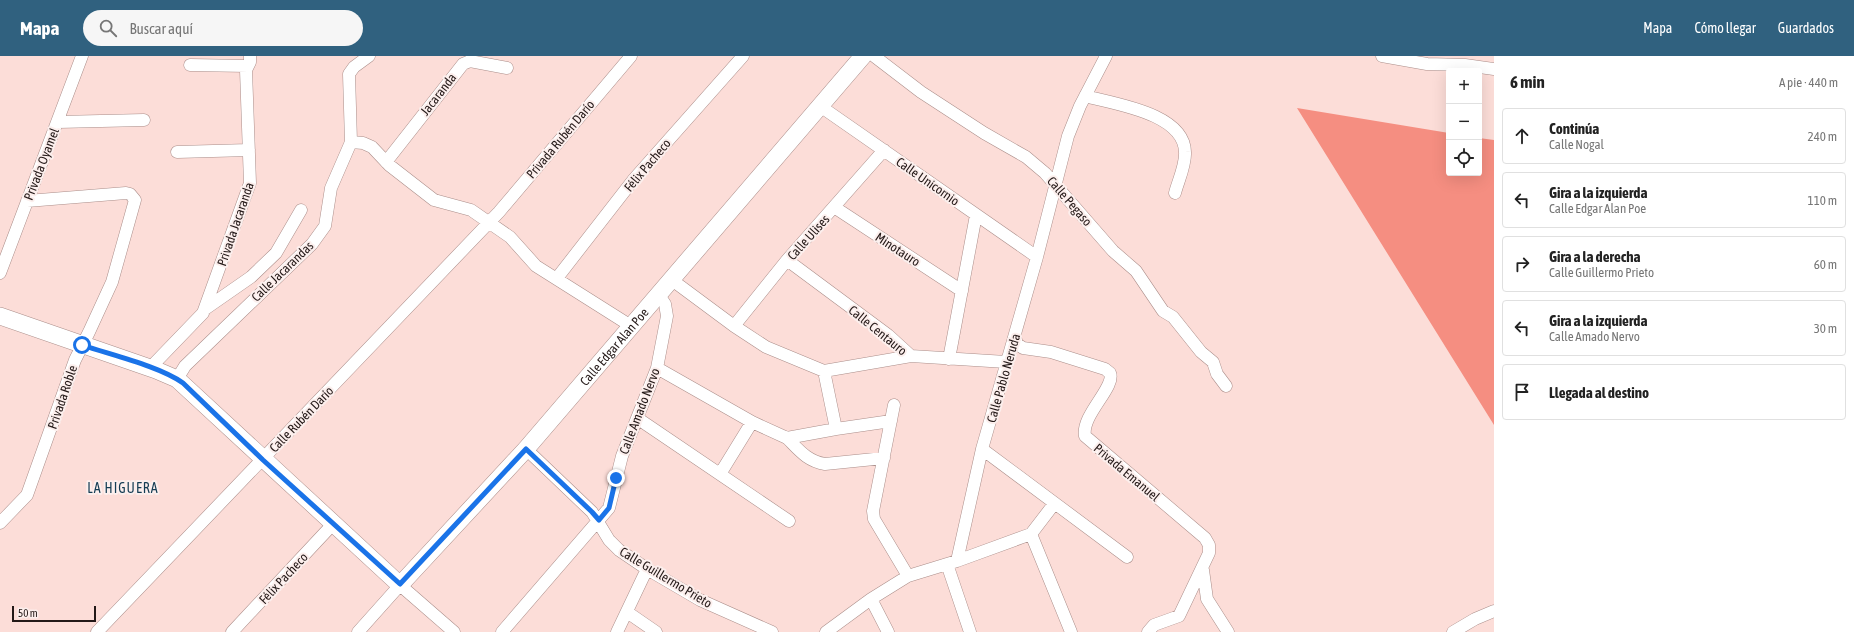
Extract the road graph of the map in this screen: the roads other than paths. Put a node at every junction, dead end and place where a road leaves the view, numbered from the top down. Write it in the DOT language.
graph roads {
  1 [pos="82,56"];
  2 [pos="369,56"];
  3 [pos="631,56"];
  4 [pos="743,56"];
  5 [pos="863,56"];
  6 [pos="874,56"];
  7 [pos="1106,56"];
  8 [pos="1386,56"];
  9 [pos="249,61"];
  10 [pos="190,66"];
  11 [pos="508,68"];
  12 [pos="1494,69"];
  13 [pos="1085,96"];
  14 [pos="820,106"];
  15 [pos="144,120"];
  16 [pos="58,122"];
  17 [pos="351,142"];
  18 [pos="250,150"];
  19 [pos="884,150"];
  20 [pos="176,152"];
  21 [pos="386,162"];
  22 [pos="1056,183"];
  23 [pos="1175,194"];
  24 [pos="28,201"];
  25 [pos="834,207"];
  26 [pos="301,210"];
  27 [pos="976,214"];
  28 [pos="489,223"];
  29 [pos="1037,257"];
  30 [pos="787,260"];
  31 [pos="0,273"];
  32 [pos="557,278"];
  33 [pos="672,280"];
  34 [pos="962,290"];
  35 [pos="659,295"];
  36 [pos="205,309"];
  37 [pos="0,316"];
  38 [pos="631,326"];
  39 [pos="734,326"];
  40 [pos="1014,337"];
  41 [pos="82,345"];
  42 [pos="911,356"];
  43 [pos="950,359"];
  44 [pos="1006,362"];
  45 [pos="150,368"];
  46 [pos="657,368"];
  47 [pos="824,371"];
  48 [pos="177,379"];
  49 [pos="1226,386"];
  50 [pos="894,405"];
  51 [pos="637,418"];
  52 [pos="891,421"];
  53 [pos="752,422"];
  54 [pos="836,429"];
  55 [pos="786,438"];
  56 [pos="526,449"];
  57 [pos="982,449"];
  58 [pos="884,458"];
  59 [pos="263,460"];
  60 [pos="720,474"];
  61 [pos="1054,504"];
  62 [pos="2,515"];
  63 [pos="599,520"];
  64 [pos="789,521"];
  65 [pos="333,524"];
  66 [pos="1031,534"];
  67 [pos="1127,557"];
  68 [pos="952,563"];
  69 [pos="1202,568"];
  70 [pos="647,569"];
  71 [pos="908,576"];
  72 [pos="400,584"];
  73 [pos="871,599"];
  74 [pos="627,612"];
  75 [pos="1494,612"];
  76 [pos="96,632"];
  77 [pos="232,632"];
  78 [pos="358,632"];
  79 [pos="454,632"];
  80 [pos="502,632"];
  81 [pos="617,632"];
  82 [pos="656,632"];
  83 [pos="772,632"];
  84 [pos="826,632"];
  85 [pos="888,632"];
  86 [pos="970,632"];
  87 [pos="1071,632"];
  88 [pos="1148,632"];
  89 [pos="1228,632"];
  90 [pos="1453,632"];
  1 -- 16 [label="street, Privada Oyamel"];
  2 -- 17 [label="street"];
  3 -- 28 [label="street, Privada Rubén Darío"];
  4 -- 32 [label="street, Félix Pacheco"];
  5 -- 14 [label="street, Calle Edgar Alan Poe"];
  6 -- 22 [label="street, Calle Pegaso"];
  7 -- 13 [label="street, Calle Pablo Neruda"];
  8 -- 12 [label="street"];
  9 -- 10 [label="street"];
  9 -- 18 [label="street, Privada Jacaranda"];
  11 -- 21 [label="street, Jacaranda"];
  13 -- 22 [label="street, Calle Pablo Neruda"];
  13 -- 23 [label="street"];
  14 -- 19 [label="street, Calle Unicornio"];
  14 -- 33 [label="street, Calle Edgar Alan Poe"];
  15 -- 16 [label="street"];
  16 -- 24 [label="street, Privada Oyamel"];
  17 -- 21 [label="street"];
  17 -- 48 [label="street, Calle Jacarandas"];
  18 -- 20 [label="street"];
  18 -- 36 [label="street, Privada Jacaranda"];
  19 -- 25 [label="street, Calle Ulises"];
  19 -- 27 [label="street, Calle Unicornio"];
  21 -- 28 [label="street"];
  22 -- 29 [label="street, Calle Pablo Neruda"];
  22 -- 49 [label="street, Calle Pegaso"];
  24 -- 31 [label="street, Privada Oyamel"];
  24 -- 41 [label="street, Privada Roble"];
  25 -- 30 [label="street, Calle Ulises"];
  25 -- 34 [label="street, Minotauro"];
  26 -- 36 [label="street"];
  27 -- 29 [label="street, Calle Unicornio"];
  27 -- 34 [label="street"];
  28 -- 32 [label="street"];
  28 -- 59 [label="street, Calle Rubén Darío"];
  29 -- 40 [label="street, Calle Pablo Neruda"];
  30 -- 39 [label="street, Calle Ulises"];
  30 -- 42 [label="street, Calle Centauro"];
  32 -- 38 [label="street"];
  33 -- 35 [label="street, Calle Edgar Alan Poe"];
  33 -- 39 [label="street"];
  34 -- 43 [label="street"];
  35 -- 38 [label="street, Calle Edgar Alan Poe"];
  35 -- 46 [label="street, Calle Amado Nervo"];
  36 -- 45 [label="street, Privada Jacaranda"];
  37 -- 41 [label="street"];
  38 -- 56 [label="street, Calle Edgar Alan Poe"];
  39 -- 47 [label="street"];
  40 -- 44 [label="street, Calle Pablo Neruda"];
  40 -- 69 [label="street, Privada Emanuel"];
  41 -- 45 [label="street"];
  41 -- 62 [label="street, Privada Roble"];
  42 -- 43 [label="street, Calle Centauro"];
  42 -- 47 [label="street"];
  43 -- 44 [label="street, Calle Centauro"];
  44 -- 57 [label="street, Calle Pablo Neruda"];
  45 -- 48 [label="street"];
  46 -- 51 [label="street, Calle Amado Nervo"];
  46 -- 53 [label="street"];
  47 -- 54 [label="street"];
  48 -- 59 [label="street"];
  50 -- 52 [label="street"];
  51 -- 60 [label="street"];
  51 -- 63 [label="street, Calle Amado Nervo"];
  52 -- 54 [label="street"];
  52 -- 58 [label="street"];
  53 -- 55 [label="street"];
  53 -- 60 [label="street"];
  54 -- 55 [label="street"];
  55 -- 58 [label="street"];
  56 -- 63 [label="street, Calle Guillermo Prieto"];
  56 -- 72 [label="street, Calle Edgar Alan Poe"];
  57 -- 61 [label="street"];
  57 -- 68 [label="street, Calle Pablo Neruda"];
  58 -- 71 [label="street"];
  59 -- 65 [label="street"];
  59 -- 76 [label="street, Calle Rubén Darío"];
  60 -- 64 [label="street"];
  61 -- 66 [label="street"];
  61 -- 67 [label="street"];
  63 -- 70 [label="street, Calle Guillermo Prieto"];
  63 -- 80 [label="street, Calle Amado Nervo"];
  65 -- 72 [label="street"];
  65 -- 77 [label="street, Félix Pacheco"];
  66 -- 68 [label="street"];
  66 -- 87 [label="street"];
  68 -- 71 [label="street"];
  68 -- 86 [label="street"];
  69 -- 88 [label="street, Privada Emanuel"];
  69 -- 89 [label="street"];
  70 -- 74 [label="street"];
  70 -- 83 [label="street, Calle Guillermo Prieto"];
  71 -- 73 [label="street"];
  72 -- 78 [label="street, Calle Edgar Alan Poe"];
  72 -- 79 [label="street"];
  73 -- 84 [label="street"];
  73 -- 85 [label="street"];
  74 -- 81 [label="street"];
  74 -- 82 [label="street"];
  75 -- 90 [label="street"];
}
